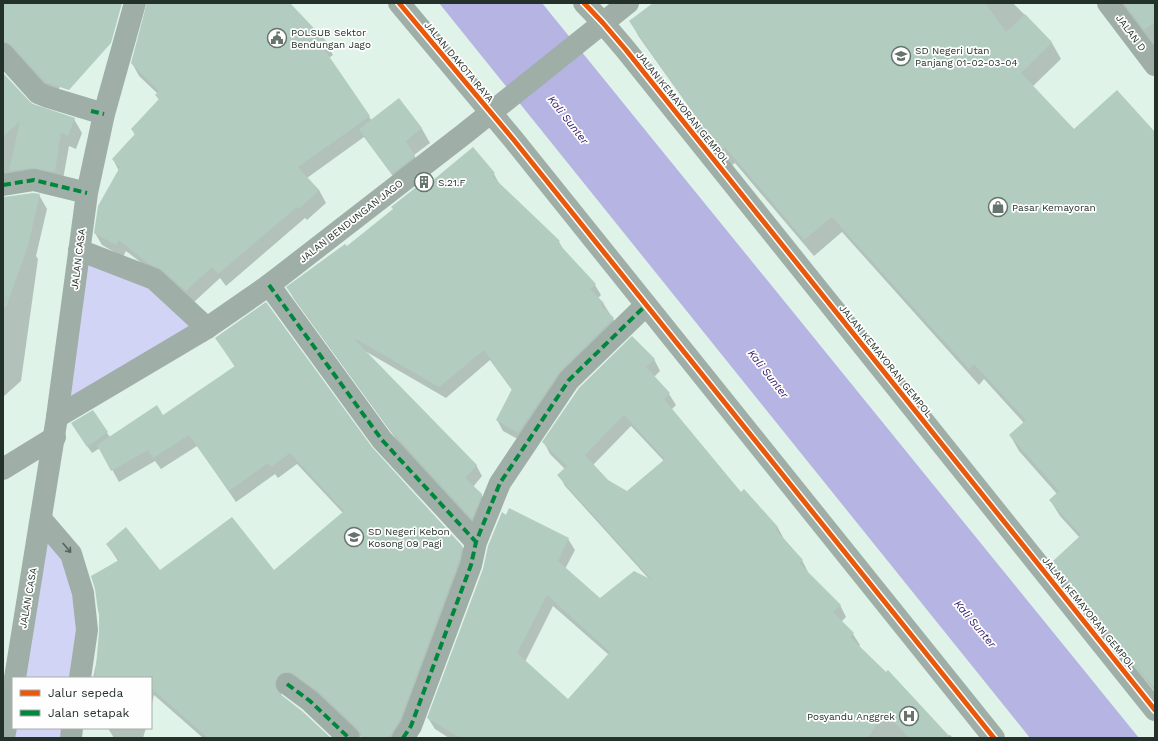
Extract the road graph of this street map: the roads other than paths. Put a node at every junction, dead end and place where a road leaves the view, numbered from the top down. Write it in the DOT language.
graph roads {
  1 [pos="135,3"];
  2 [pos="399,3"];
  3 [pos="584,3"];
  4 [pos="628,3"];
  5 [pos="1108,3"];
  6 [pos="603,23"];
  7 [pos="3,54"];
  8 [pos="1154,63"];
  9 [pos="495,110"];
  10 [pos="104,114"];
  11 [pos="3,185"];
  12 [pos="87,193"];
  13 [pos="79,250"];
  14 [pos="269,285"];
  15 [pos="646,305"];
  16 [pos="207,328"];
  17 [pos="56,427"];
  18 [pos="3,469"];
  19 [pos="41,519"];
  20 [pos="476,542"];
  21 [pos="14,677"];
  22 [pos="80,677"];
  23 [pos="287,684"];
  24 [pos="12,693"];
  25 [pos="1155,710"];
  26 [pos="4,738"];
  27 [pos="349,738"];
  28 [pos="403,738"];
  29 [pos="994,738"];
  1 -- 10 [label="street, JALAN CASA"];
  2 -- 9 [label="street, JALAN DAKOTA RAYA"];
  3 -- 6 [label="street, JALAN KEMAYORAN GEMPOL"];
  4 -- 6 [label="street, JALAN BENDUNGAN JAGO"];
  5 -- 8 [label="street, JALAN D"];
  6 -- 9 [label="street, JALAN BENDUNGAN JAGO"];
  6 -- 25 [label="street, JALAN KEMAYORAN GEMPOL"];
  7 -- 10 [label="street"];
  9 -- 14 [label="street, JALAN BENDUNGAN JAGO"];
  9 -- 15 [label="street"];
  10 -- 12 [label="street, JALAN CASA"];
  11 -- 12 [label="street"];
  12 -- 13 [label="street, JALAN CASA"];
  13 -- 16 [label="street"];
  13 -- 17 [label="street, JALAN CASA"];
  14 -- 16 [label="street, JALAN BENDUNGAN JAGO"];
  14 -- 20 [label="street"];
  15 -- 20 [label="street"];
  15 -- 29 [label="street"];
  16 -- 17 [label="street, JALAN BENDUNGAN JAGO"];
  17 -- 18 [label="street, JALAN BENDUNGAN JAGO"];
  17 -- 19 [label="street, JALAN CASA"];
  19 -- 21 [label="street, JALAN CASA"];
  19 -- 22 [label="street, one-way"];
  20 -- 28 [label="street"];
  23 -- 27 [label="street"];
  24 -- 26 [label="street"];
}
